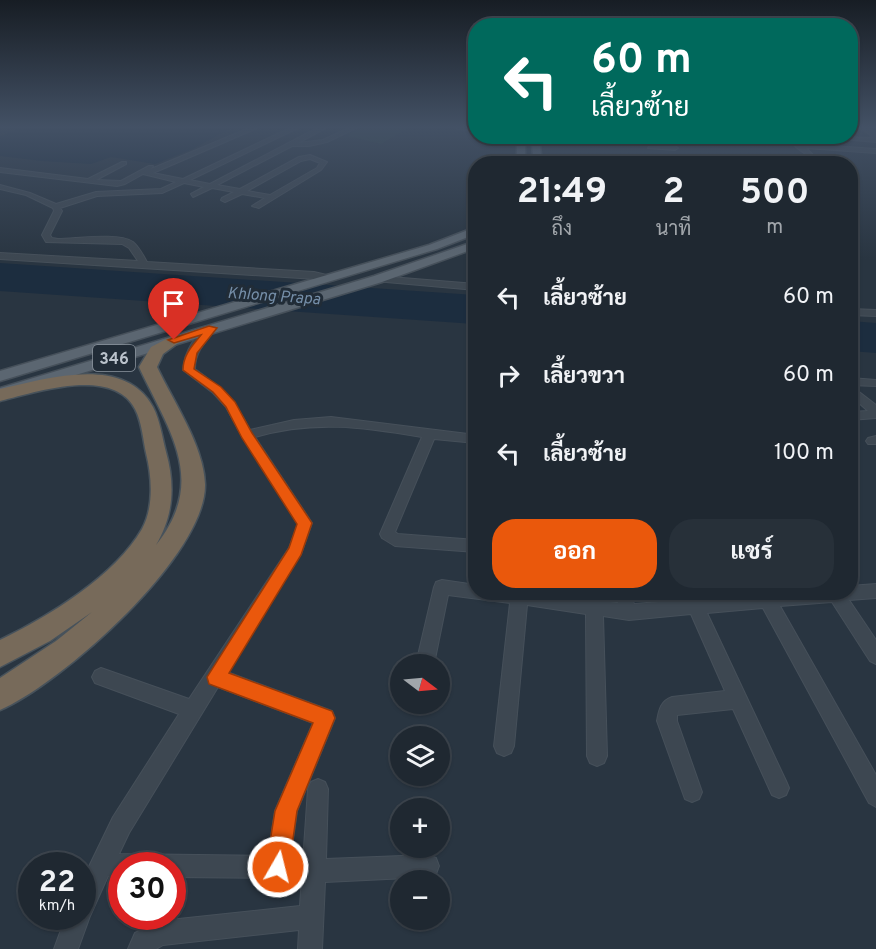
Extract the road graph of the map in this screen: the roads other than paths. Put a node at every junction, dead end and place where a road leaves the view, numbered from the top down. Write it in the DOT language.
graph roads {
  1 [pos="15,170"];
  2 [pos="67,170"];
  3 [pos="109,170"];
  4 [pos="145,170"];
  5 [pos="155,170"];
  6 [pos="199,170"];
  7 [pos="206,170"];
  8 [pos="241,170"];
  9 [pos="280,170"];
  10 [pos="315,170"];
  11 [pos="54,176"];
  12 [pos="88,181"];
  13 [pos="175,181"];
  14 [pos="183,182"];
  15 [pos="0,185"];
  16 [pos="210,187"];
  17 [pos="10,189"];
  18 [pos="166,189"];
  19 [pos="241,192"];
  20 [pos="0,194"];
  21 [pos="193,195"];
  22 [pos="271,197"];
  23 [pos="47,198"];
  24 [pos="64,198"];
  25 [pos="74,200"];
  26 [pos="225,200"];
  27 [pos="157,203"];
  28 [pos="256,206"];
  29 [pos="56,207"];
  30 [pos="468,233"];
  31 [pos="468,247"];
  32 [pos="0,256"];
  33 [pos="144,264"];
  34 [pos="378,279"];
  35 [pos="324,280"];
  36 [pos="468,286"];
  37 [pos="858,313"];
  38 [pos="876,314"];
  39 [pos="220,326"];
  40 [pos="174,340"];
  41 [pos="0,376"];
  42 [pos="858,382"];
  43 [pos="876,383"];
  44 [pos="0,394"];
  45 [pos="858,395"];
  46 [pos="876,412"];
  47 [pos="858,415"];
  48 [pos="430,433"];
  49 [pos="247,435"];
  50 [pos="468,438"];
  51 [pos="468,545"];
  52 [pos="468,591"];
  53 [pos="876,591"];
  54 [pos="858,592"];
  55 [pos="519,600"];
  56 [pos="570,600"];
  57 [pos="625,600"];
  58 [pos="687,600"];
  59 [pos="692,600"];
  60 [pos="768,600"];
  61 [pos="840,600"];
  62 [pos="595,601"];
  63 [pos="629,612"];
  64 [pos="99,622"];
  65 [pos="0,654"];
  66 [pos="427,654"];
  67 [pos="876,655"];
  68 [pos="101,677"];
  69 [pos="216,677"];
  70 [pos="0,680"];
  71 [pos="0,695"];
  72 [pos="738,699"];
  73 [pos="194,710"];
  74 [pos="504,746"];
  75 [pos="597,756"];
  76 [pos="779,788"];
  77 [pos="318,789"];
  78 [pos="692,792"];
  79 [pos="876,796"];
  80 [pos="103,865"];
  81 [pos="428,866"];
  82 [pos="315,872"];
  83 [pos="96,879"];
  84 [pos="313,917"];
  85 [pos="73,930"];
  86 [pos="66,949"];
  87 [pos="140,949"];
  88 [pos="310,949"];
  1 -- 11 [label="street"];
  2 -- 11 [label="street"];
  3 -- 12 [label="street"];
  4 -- 12 [label="street"];
  5 -- 13 [label="street"];
  6 -- 13 [label="street"];
  7 -- 14 [label="street"];
  8 -- 16 [label="street"];
  9 -- 19 [label="street"];
  10 -- 22 [label="street"];
  11 -- 12 [label="street"];
  13 -- 14 [label="street"];
  13 -- 24 [label="street"];
  14 -- 16 [label="street"];
  14 -- 18 [label="street"];
  15 -- 17 [label="street"];
  15 -- 23 [label="street"];
  16 -- 19 [label="street"];
  16 -- 21 [label="street"];
  17 -- 20 [label="street"];
  17 -- 23 [label="street"];
  18 -- 25 [label="street"];
  18 -- 27 [label="street"];
  19 -- 22 [label="street"];
  19 -- 26 [label="street"];
  22 -- 28 [label="street"];
  23 -- 24 [label="street"];
  23 -- 29 [label="street"];
  24 -- 25 [label="street"];
  25 -- 29 [label="street"];
  29 -- 33 [label="street"];
  30 -- 35 [label="main road, 346"];
  31 -- 34 [label="main road, 346"];
  32 -- 33 [label="street"];
  33 -- 35 [label="street"];
  34 -- 36 [label="street"];
  34 -- 39 [label="main road, 346"];
  35 -- 41 [label="main road, 346"];
  37 -- 38 [label="street"];
  39 -- 40 [label="main road, 346"];
  39 -- 49 [label="street"];
  40 -- 44 [label="main road, 346"];
  40 -- 64 [label="highway"];
  42 -- 43 [label="street"];
  44 -- 65 [label="highway"];
  45 -- 46 [label="street"];
  46 -- 47 [label="street"];
  48 -- 49 [label="street"];
  48 -- 50 [label="street"];
  48 -- 51 [label="street"];
  49 -- 69 [label="street"];
  52 -- 66 [label="street"];
  53 -- 54 [label="street"];
  55 -- 74 [label="street"];
  56 -- 62 [label="street"];
  57 -- 63 [label="street"];
  58 -- 63 [label="street"];
  59 -- 72 [label="street"];
  60 -- 79 [label="street"];
  61 -- 67 [label="street"];
  62 -- 63 [label="street"];
  62 -- 75 [label="street"];
  64 -- 70 [label="highway"];
  64 -- 71 [label="highway"];
  68 -- 73 [label="street"];
  69 -- 73 [label="street"];
  69 -- 80 [label="street"];
  72 -- 76 [label="street"];
  72 -- 78 [label="street"];
  73 -- 80 [label="street"];
  77 -- 82 [label="street"];
  80 -- 83 [label="street"];
  81 -- 82 [label="street"];
  82 -- 84 [label="street"];
  84 -- 87 [label="street"];
  84 -- 88 [label="street"];
  85 -- 86 [label="street"];
}
